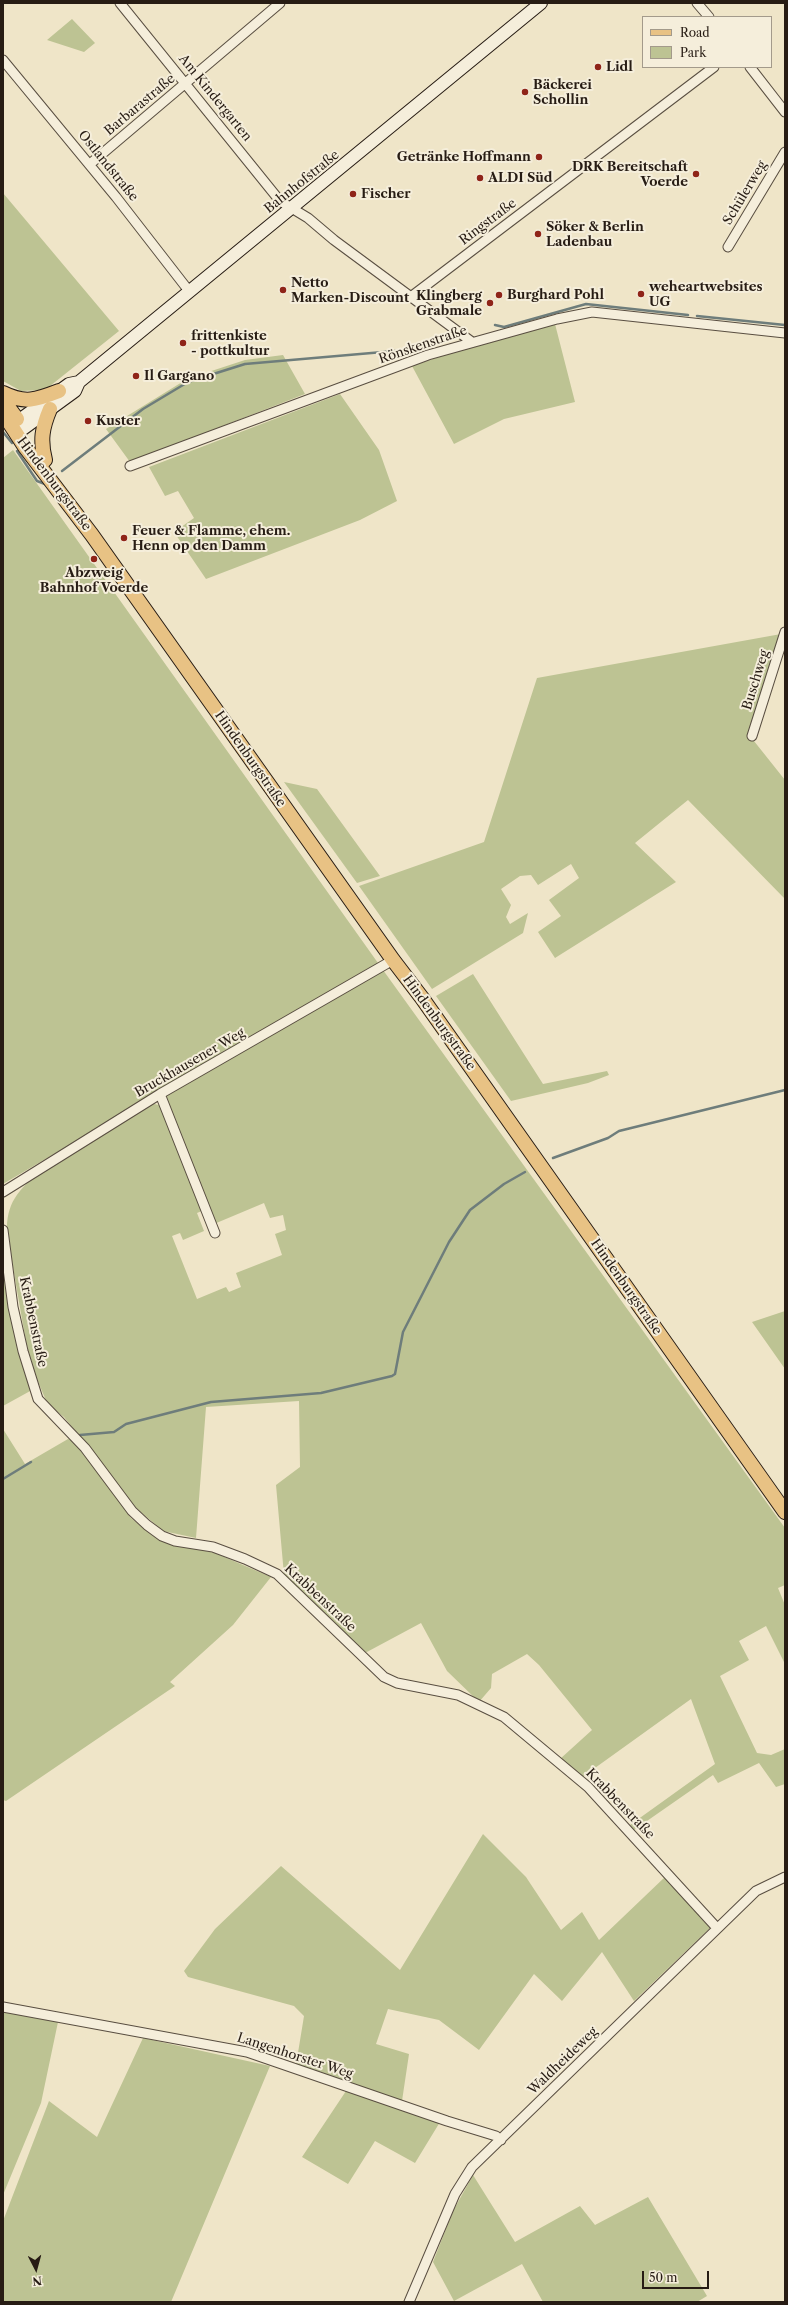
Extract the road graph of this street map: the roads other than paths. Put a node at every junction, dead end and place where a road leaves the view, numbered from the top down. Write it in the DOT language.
graph roads {
  1 [pos="120,3"];
  2 [pos="280,3"];
  3 [pos="541,3"];
  4 [pos="697,3"];
  5 [pos="708,16"];
  6 [pos="3,60"];
  7 [pos="713,68"];
  8 [pos="751,68"];
  9 [pos="186,83"];
  10 [pos="785,112"];
  11 [pos="785,152"];
  12 [pos="90,164"];
  13 [pos="292,207"];
  14 [pos="728,247"];
  15 [pos="190,291"];
  16 [pos="412,296"];
  17 [pos="785,333"];
  18 [pos="472,342"];
  19 [pos="80,382"];
  20 [pos="59,391"];
  21 [pos="3,393"];
  22 [pos="3,400"];
  23 [pos="50,409"];
  24 [pos="3,413"];
  25 [pos="17,427"];
  26 [pos="45,460"];
  27 [pos="130,466"];
  28 [pos="92,535"];
  29 [pos="785,632"];
  30 [pos="752,736"];
  31 [pos="392,960"];
  32 [pos="160,1094"];
  33 [pos="3,1192"];
  34 [pos="3,1230"];
  35 [pos="216,1233"];
  36 [pos="785,1512"];
  37 [pos="785,1877"];
  38 [pos="717,1928"];
  39 [pos="3,2007"];
  40 [pos="501,2140"];
  41 [pos="409,2302"];
  1 -- 9 [label="street, Am Kindergarten"];
  2 -- 9 [label="street, Barbarastraße"];
  3 -- 13 [label="street, Bahnhofstraße"];
  4 -- 5 [label="street"];
  6 -- 12 [label="street, Ostlandstraße"];
  7 -- 16 [label="street, Ringstraße"];
  8 -- 10 [label="street"];
  9 -- 12 [label="street, Barbarastraße"];
  9 -- 13 [label="street, Am Kindergarten"];
  11 -- 14 [label="street, Schülerweg"];
  12 -- 15 [label="street, Ostlandstraße"];
  13 -- 15 [label="street, Bahnhofstraße"];
  13 -- 16 [label="street"];
  15 -- 19 [label="street, Bahnhofstraße"];
  16 -- 18 [label="street"];
  17 -- 18 [label="street, Rönskenstraße"];
  18 -- 27 [label="street, Rönskenstraße"];
  19 -- 20 [label="street, Bahnhofstraße"];
  19 -- 23 [label="street, Bahnhofstraße"];
  20 -- 21 [label="main road"];
  20 -- 25 [label="street, Bahnhofstraße"];
  22 -- 25 [label="main road, Hindenburgstraße"];
  23 -- 25 [label="street, Bahnhofstraße"];
  23 -- 26 [label="main road"];
  24 -- 25 [label="main road, Hindenburgstraße"];
  25 -- 26 [label="main road, Hindenburgstraße"];
  25 -- 28 [label="main road, Hindenburgstraße"];
  26 -- 28 [label="main road, Hindenburgstraße"];
  28 -- 31 [label="main road, Hindenburgstraße"];
  29 -- 30 [label="street, Buschweg"];
  31 -- 32 [label="street, Bruckhausener Weg"];
  31 -- 36 [label="main road, Hindenburgstraße"];
  32 -- 33 [label="street, Bruckhausener Weg"];
  32 -- 35 [label="street"];
  34 -- 38 [label="street, Krabbenstraße"];
  37 -- 38 [label="street, Waldheideweg"];
  38 -- 40 [label="street, Waldheideweg"];
  39 -- 40 [label="street, Langenhorster Weg"];
  40 -- 41 [label="street, Waldheideweg"];
}
